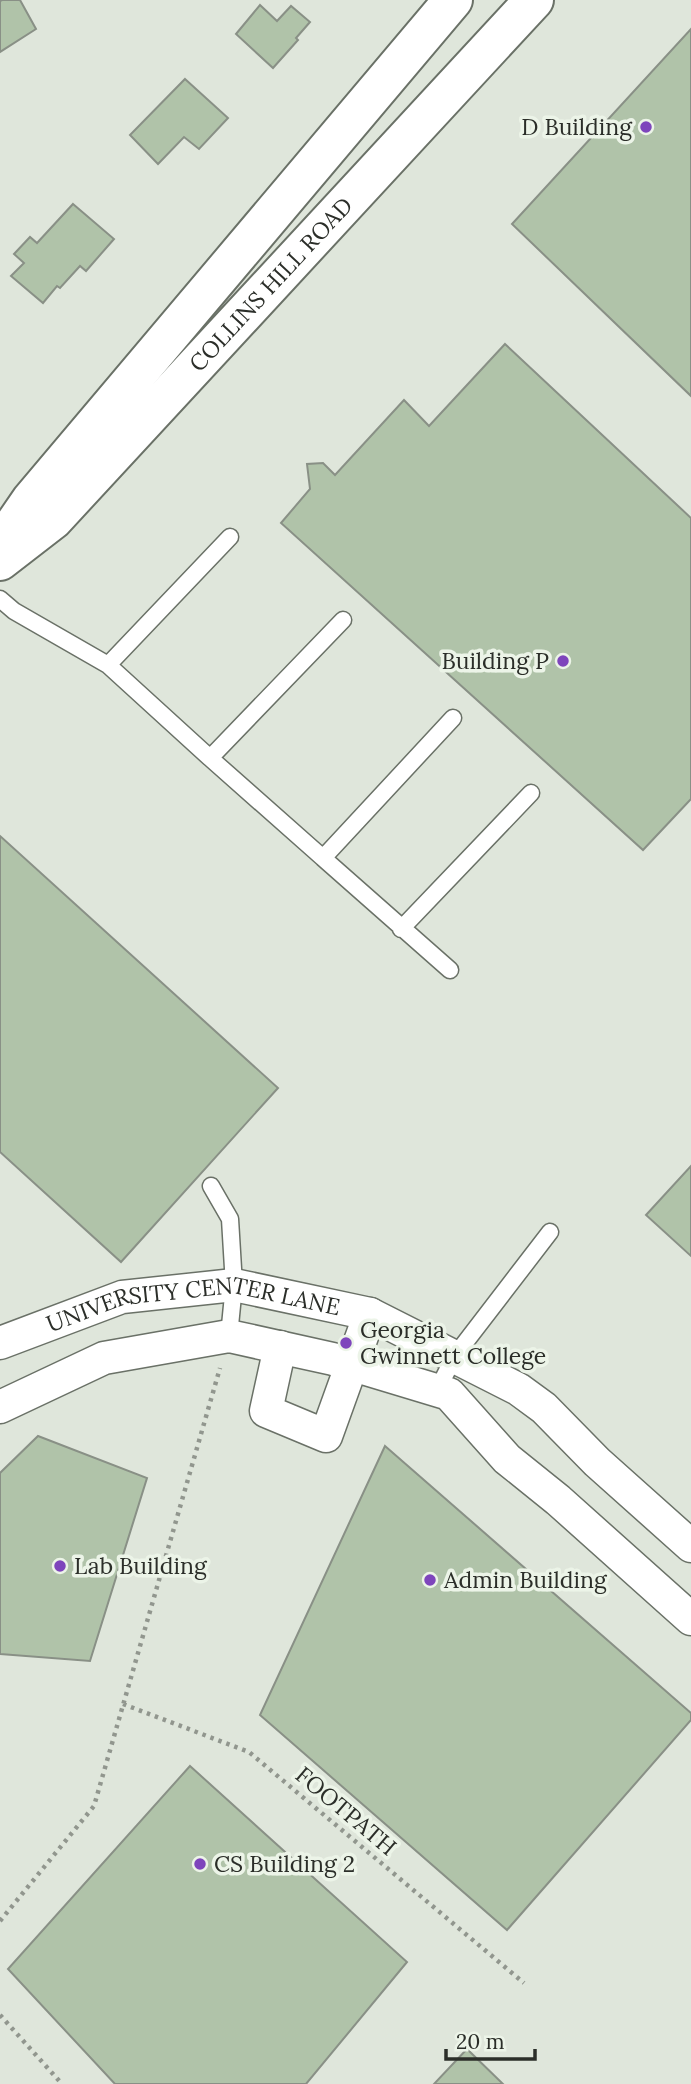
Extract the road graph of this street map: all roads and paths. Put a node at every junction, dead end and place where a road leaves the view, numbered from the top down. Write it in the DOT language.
graph roads {
  1 [pos="453,0"];
  2 [pos="534,0"];
  3 [pos="230,537"];
  4 [pos="0,545"];
  5 [pos="0,561"];
  6 [pos="0,599"];
  7 [pos="343,620"];
  8 [pos="108,665"];
  9 [pos="453,718"];
  10 [pos="210,758"];
  11 [pos="531,793"];
  12 [pos="323,858"];
  13 [pos="401,929"];
  14 [pos="450,970"];
  15 [pos="211,1186"];
  16 [pos="550,1232"];
  17 [pos="234,1286"];
  18 [pos="370,1314"];
  19 [pos="229,1336"];
  20 [pos="0,1343"];
  21 [pos="280,1347"];
  22 [pos="454,1357"];
  23 [pos="352,1365"];
  24 [pos="438,1391"];
  25 [pos="0,1408"];
  26 [pos="691,1546"];
  27 [pos="691,1619"];
  28 [pos="123,1704"];
  29 [pos="0,1921"];
  30 [pos="524,1983"];
  31 [pos="0,2015"];
  32 [pos="62,2084"];
  1 -- 4 [label="street, COLLINS HILL ROAD"];
  2 -- 5 [label="street, COLLINS HILL ROAD"];
  3 -- 8 [label="lane"];
  6 -- 8 [label="lane"];
  7 -- 10 [label="lane"];
  8 -- 10 [label="lane"];
  9 -- 12 [label="lane"];
  10 -- 12 [label="lane"];
  11 -- 13 [label="lane"];
  12 -- 13 [label="lane"];
  13 -- 14 [label="lane"];
  15 -- 17 [label="lane"];
  16 -- 22 [label="lane"];
  17 -- 18 [label="street, UNIVERSITY CENTER LANE"];
  17 -- 19 [label="lane"];
  17 -- 20 [label="street, UNIVERSITY CENTER LANE"];
  18 -- 22 [label="street, UNIVERSITY CENTER LANE"];
  18 -- 23 [label="street"];
  19 -- 21 [label="street, UNIVERSITY CENTER LANE"];
  19 -- 25 [label="street, UNIVERSITY CENTER LANE"];
  19 -- 28 [label="path"];
  21 -- 23 [label="street, UNIVERSITY CENTER LANE"];
  21 -- 23 [label="street"];
  22 -- 24 [label="lane"];
  22 -- 26 [label="street, UNIVERSITY CENTER LANE"];
  23 -- 24 [label="street, UNIVERSITY CENTER LANE"];
  24 -- 27 [label="street, UNIVERSITY CENTER LANE"];
  28 -- 29 [label="path"];
  28 -- 30 [label="path, FOOTPATH"];
  31 -- 32 [label="path"];
}
